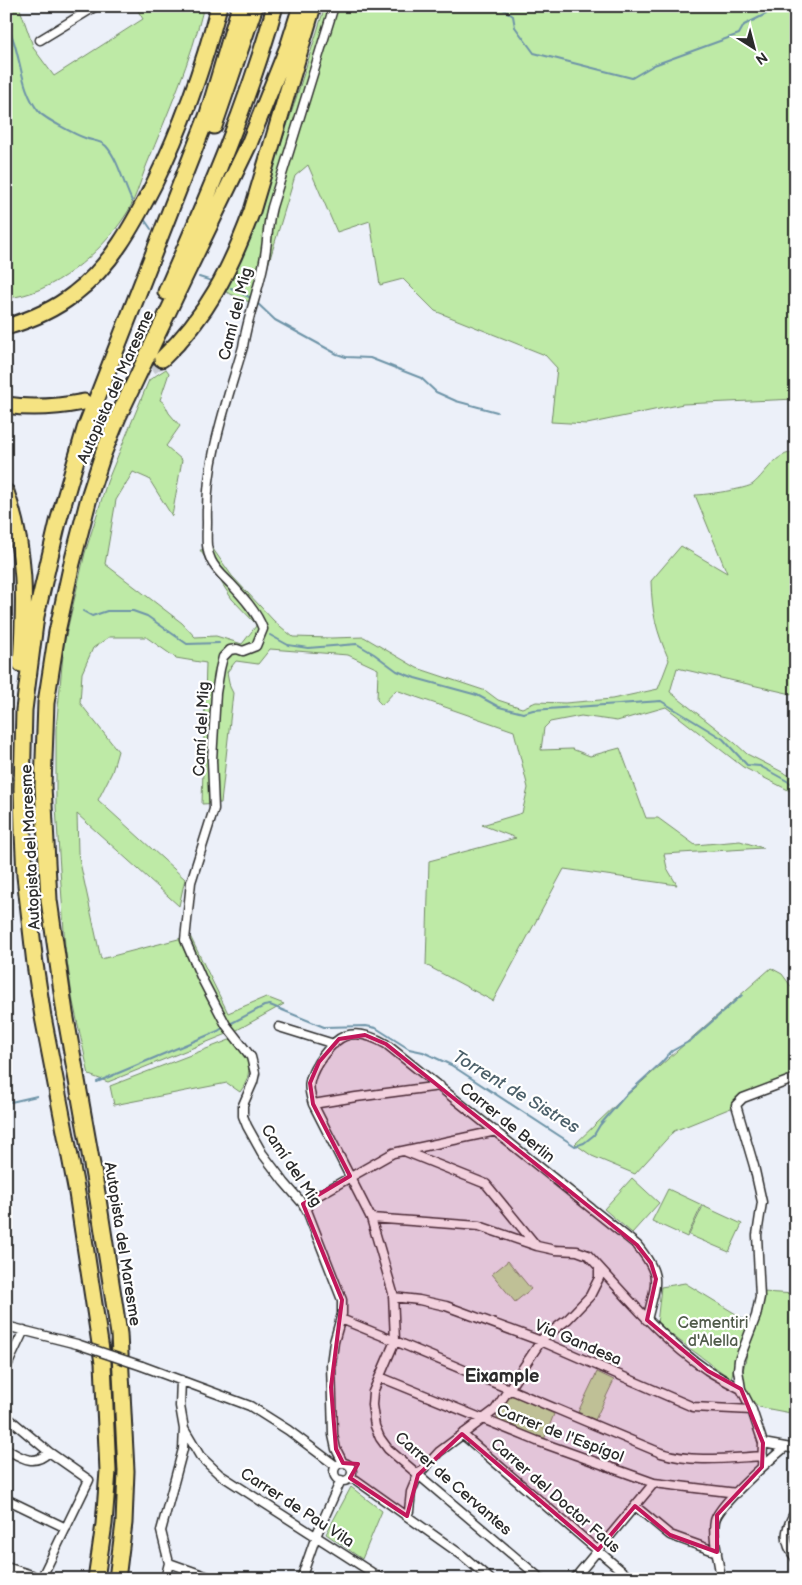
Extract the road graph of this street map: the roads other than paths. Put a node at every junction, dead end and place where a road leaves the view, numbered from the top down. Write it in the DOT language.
graph roads {
  1 [pos="96,6"];
  2 [pos="219,6"];
  3 [pos="240,6"];
  4 [pos="255,6"];
  5 [pos="276,6"];
  6 [pos="301,6"];
  7 [pos="308,6"];
  8 [pos="314,6"];
  9 [pos="334,6"];
  10 [pos="40,40"];
  11 [pos="290,44"];
  12 [pos="6,327"];
  13 [pos="162,359"];
  14 [pos="84,402"];
  15 [pos="6,405"];
  16 [pos="118,417"];
  17 [pos="73,472"];
  18 [pos="6,492"];
  19 [pos="24,710"];
  20 [pos="279,1027"];
  21 [pos="334,1044"];
  22 [pos="796,1078"];
  23 [pos="440,1086"];
  24 [pos="313,1104"];
  25 [pos="496,1131"];
  26 [pos="403,1150"];
  27 [pos="350,1176"];
  28 [pos="303,1204"];
  29 [pos="371,1218"];
  30 [pos="536,1246"];
  31 [pos="599,1268"];
  32 [pos="393,1298"];
  33 [pos="341,1319"];
  34 [pos="647,1320"];
  35 [pos="6,1326"];
  36 [pos="24,1330"];
  37 [pos="395,1340"];
  38 [pos="541,1341"];
  39 [pos="6,1368"];
  40 [pos="380,1376"];
  41 [pos="181,1380"];
  42 [pos="508,1389"];
  43 [pos="741,1389"];
  44 [pos="752,1410"];
  45 [pos="6,1416"];
  46 [pos="482,1419"];
  47 [pos="184,1429"];
  48 [pos="462,1434"];
  49 [pos="763,1443"];
  50 [pos="784,1448"];
  51 [pos="6,1449"];
  52 [pos="184,1449"];
  53 [pos="796,1449"];
  54 [pos="49,1452"];
  55 [pos="200,1456"];
  56 [pos="763,1456"];
  57 [pos="339,1465"];
  58 [pos="762,1467"];
  59 [pos="418,1475"];
  60 [pos="350,1478"];
  61 [pos="341,1480"];
  62 [pos="654,1483"];
  63 [pos="737,1492"];
  64 [pos="6,1499"];
  65 [pos="635,1506"];
  66 [pos="796,1510"];
  67 [pos="407,1516"];
  68 [pos="66,1528"];
  69 [pos="316,1536"];
  70 [pos="598,1550"];
  71 [pos="717,1552"];
  72 [pos="796,1559"];
  73 [pos="169,1563"];
  74 [pos="6,1567"];
  75 [pos="96,1578"];
  76 [pos="39,1579"];
  77 [pos="117,1579"];
  78 [pos="165,1579"];
  79 [pos="214,1579"];
  80 [pos="301,1579"];
  81 [pos="382,1579"];
  82 [pos="490,1579"];
  83 [pos="541,1579"];
  84 [pos="574,1579"];
  85 [pos="631,1579"];
  86 [pos="721,1579"];
  1 -- 10 [label="street"];
  2 -- 12 [label="highway"];
  3 -- 17 [label="highway, Autopista del Maresme"];
  4 -- 17 [label="highway"];
  5 -- 16 [label="highway"];
  6 -- 11 [label="highway, Autopista del Maresme"];
  7 -- 11 [label="highway"];
  8 -- 13 [label="highway"];
  9 -- 28 [label="street, Camí del Mig"];
  11 -- 16 [label="highway, Autopista del Maresme"];
  14 -- 15 [label="highway"];
  16 -- 77 [label="highway, Autopista del Maresme"];
  17 -- 19 [label="highway, Autopista del Maresme"];
  18 -- 19 [label="highway"];
  19 -- 75 [label="highway, Autopista del Maresme"];
  20 -- 21 [label="street"];
  21 -- 23 [label="street, Carrer de Berlin"];
  21 -- 24 [label="street"];
  22 -- 43 [label="street"];
  23 -- 24 [label="street"];
  23 -- 25 [label="street, Carrer de Berlin"];
  24 -- 27 [label="street"];
  25 -- 26 [label="street"];
  25 -- 34 [label="street, Carrer de Berlin"];
  26 -- 27 [label="street"];
  26 -- 30 [label="street"];
  27 -- 28 [label="street"];
  27 -- 29 [label="street"];
  28 -- 33 [label="street, Camí del Mig"];
  29 -- 30 [label="street"];
  29 -- 32 [label="street"];
  30 -- 31 [label="street"];
  31 -- 34 [label="street"];
  31 -- 38 [label="street"];
  32 -- 37 [label="street"];
  32 -- 38 [label="street, Via Gandesa"];
  33 -- 37 [label="street"];
  33 -- 57 [label="street, Camí del Mig"];
  34 -- 43 [label="street"];
  35 -- 36 [label="street"];
  36 -- 39 [label="street"];
  36 -- 41 [label="street, bridge"];
  37 -- 40 [label="street, Carrer de Cervantes"];
  37 -- 42 [label="street"];
  38 -- 42 [label="street"];
  38 -- 44 [label="street, Via Gandesa"];
  40 -- 46 [label="street, Carrer de l'Espígol"];
  40 -- 59 [label="street, Carrer de Cervantes"];
  41 -- 47 [label="street"];
  41 -- 57 [label="street"];
  42 -- 46 [label="street"];
  42 -- 56 [label="street"];
  43 -- 44 [label="street"];
  44 -- 49 [label="street"];
  45 -- 54 [label="street"];
  46 -- 48 [label="street"];
  46 -- 62 [label="street, Carrer de l'Espígol"];
  47 -- 52 [label="street"];
  47 -- 55 [label="street, Carrer de Pau Vila"];
  48 -- 59 [label="street"];
  48 -- 70 [label="street, Carrer del Doctor Faus"];
  49 -- 50 [label="street"];
  49 -- 56 [label="street"];
  50 -- 53 [label="street"];
  50 -- 58 [label="street"];
  51 -- 54 [label="street"];
  52 -- 55 [label="street, Carrer de Pau Vila"];
  52 -- 73 [label="street"];
  54 -- 68 [label="street"];
  55 -- 69 [label="street, Carrer de Pau Vila"];
  56 -- 58 [label="street"];
  57 -- 60 [label="street"];
  57 -- 61 [label="street"];
  58 -- 63 [label="street"];
  59 -- 67 [label="street"];
  59 -- 83 [label="street, Carrer de Cervantes"];
  60 -- 61 [label="street"];
  60 -- 67 [label="street"];
  61 -- 69 [label="street"];
  62 -- 63 [label="street, Carrer de l'Espígol"];
  62 -- 65 [label="street"];
  63 -- 71 [label="street"];
  64 -- 68 [label="street"];
  65 -- 70 [label="street"];
  65 -- 71 [label="street"];
  66 -- 72 [label="street"];
  67 -- 82 [label="street"];
  68 -- 76 [label="street"];
  69 -- 80 [label="street"];
  69 -- 81 [label="street, Carrer de Pau Vila"];
  70 -- 84 [label="street"];
  70 -- 85 [label="street, Carrer del Doctor Faus"];
  71 -- 86 [label="street"];
  73 -- 78 [label="street"];
  73 -- 79 [label="street"];
  74 -- 76 [label="street"];
}
